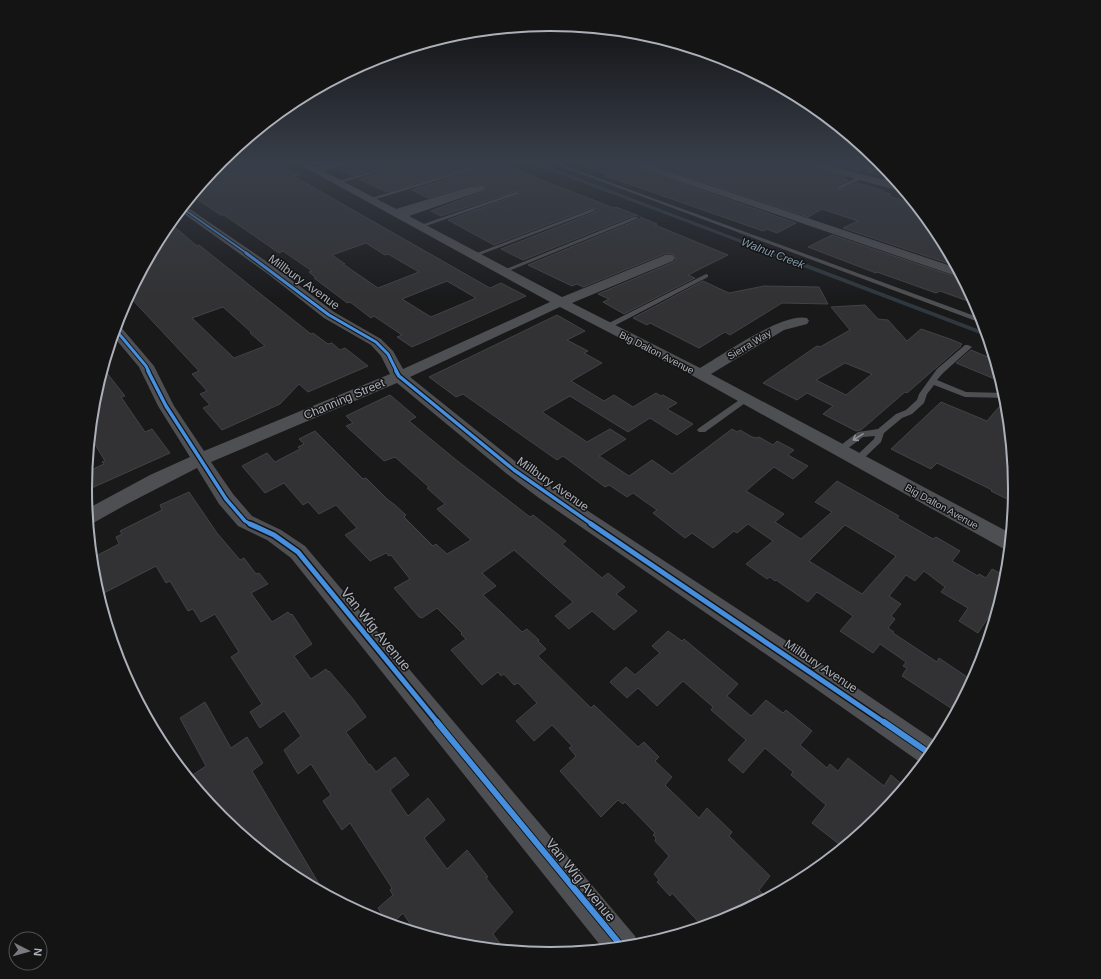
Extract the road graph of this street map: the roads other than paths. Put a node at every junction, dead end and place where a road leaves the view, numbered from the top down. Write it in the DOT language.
graph roads {
  1 [pos="389,209"];
  2 [pos="415,209"];
  3 [pos="416,209"];
  4 [pos="473,209"];
  5 [pos="679,209"];
  6 [pos="772,209"];
  7 [pos="594,210"];
  8 [pos="186,211"];
  9 [pos="399,214"];
  10 [pos="636,218"];
  11 [pos="421,226"];
  12 [pos="475,255"];
  13 [pos="669,258"];
  14 [pos="504,271"];
  15 [pos="954,271"];
  16 [pos="706,276"];
  17 [pos="560,302"];
  18 [pos="976,319"];
  19 [pos="802,321"];
  20 [pos="607,326"];
  21 [pos="119,334"];
  22 [pos="968,347"];
  23 [pos="700,374"];
  24 [pos="399,376"];
  25 [pos="932,381"];
  26 [pos="999,396"];
  27 [pos="745,399"];
  28 [pos="702,430"];
  29 [pos="880,432"];
  30 [pos="840,450"];
  31 [pos="199,460"];
  32 [pos="857,460"];
  33 [pos="93,514"];
  34 [pos="1006,540"];
  35 [pos="927,751"];
  36 [pos="619,943"];
  1 -- 9 [label="street, Big Dalton Avenue"];
  2 -- 9 [label="street"];
  3 -- 9 [label="street"];
  4 -- 11 [label="lane"];
  5 -- 18 [label="lane"];
  6 -- 15 [label="street"];
  7 -- 12 [label="lane"];
  8 -- 24 [label="street, Millbury Avenue"];
  9 -- 11 [label="street, Big Dalton Avenue"];
  10 -- 14 [label="lane"];
  11 -- 12 [label="street, Big Dalton Avenue"];
  12 -- 14 [label="street, Big Dalton Avenue"];
  13 -- 17 [label="street, Channing Street"];
  14 -- 17 [label="street, Big Dalton Avenue"];
  16 -- 20 [label="lane"];
  17 -- 20 [label="street, Big Dalton Avenue"];
  17 -- 24 [label="street, Channing Street"];
  19 -- 23 [label="street, Sierra Way"];
  20 -- 23 [label="street, Big Dalton Avenue"];
  21 -- 31 [label="street, Van Wig Avenue"];
  22 -- 25 [label="lane"];
  23 -- 27 [label="street, Big Dalton Avenue"];
  24 -- 31 [label="street, Channing Street"];
  24 -- 35 [label="street, Millbury Avenue"];
  25 -- 26 [label="lane"];
  25 -- 29 [label="lane"];
  27 -- 28 [label="lane"];
  27 -- 30 [label="street, Big Dalton Avenue"];
  29 -- 30 [label="lane, one-way"];
  29 -- 32 [label="lane"];
  30 -- 32 [label="street, Big Dalton Avenue"];
  31 -- 33 [label="street, Channing Street"];
  31 -- 36 [label="street, Van Wig Avenue"];
  32 -- 34 [label="street, Big Dalton Avenue"];
}
